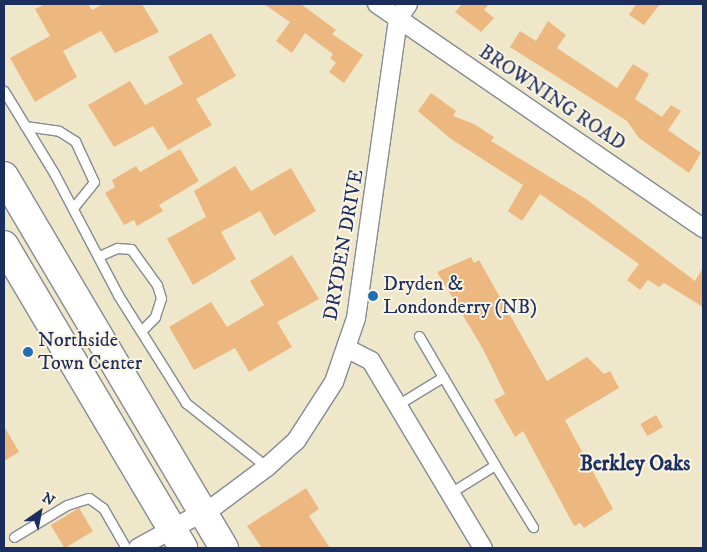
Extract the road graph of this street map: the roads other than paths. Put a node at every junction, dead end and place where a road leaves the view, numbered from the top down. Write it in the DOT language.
graph roads {
  1 [pos="377,4"];
  2 [pos="408,4"];
  3 [pos="398,18"];
  4 [pos="4,91"];
  5 [pos="25,126"];
  6 [pos="4,176"];
  7 [pos="73,208"];
  8 [pos="703,228"];
  9 [pos="4,246"];
  10 [pos="99,256"];
  11 [pos="142,330"];
  12 [pos="419,336"];
  13 [pos="346,348"];
  14 [pos="442,377"];
  15 [pos="397,405"];
  16 [pos="495,465"];
  17 [pos="268,467"];
  18 [pos="450,493"];
  19 [pos="203,511"];
  20 [pos="533,527"];
  21 [pos="14,537"];
  22 [pos="177,538"];
  23 [pos="126,548"];
  24 [pos="138,548"];
  25 [pos="224,548"];
  26 [pos="483,548"];
  1 -- 3 [label="street, BROWNING ROAD"];
  2 -- 3 [label="street, DRYDEN DRIVE"];
  3 -- 8 [label="street, BROWNING ROAD"];
  3 -- 13 [label="street, DRYDEN DRIVE"];
  4 -- 5 [label="lane"];
  5 -- 7 [label="lane"];
  5 -- 7 [label="lane"];
  6 -- 19 [label="main road"];
  7 -- 10 [label="lane"];
  9 -- 22 [label="main road"];
  10 -- 11 [label="lane"];
  10 -- 11 [label="lane"];
  11 -- 17 [label="lane"];
  12 -- 14 [label="lane"];
  13 -- 15 [label="street"];
  13 -- 17 [label="street, DRYDEN DRIVE"];
  14 -- 15 [label="lane"];
  14 -- 16 [label="lane"];
  15 -- 18 [label="street"];
  16 -- 18 [label="lane"];
  16 -- 20 [label="lane"];
  17 -- 19 [label="street, DRYDEN DRIVE"];
  18 -- 26 [label="street"];
  19 -- 22 [label="street, DRYDEN DRIVE"];
  19 -- 25 [label="main road"];
  21 -- 23 [label="lane"];
  22 -- 24 [label="street, DRYDEN DRIVE"];
}
